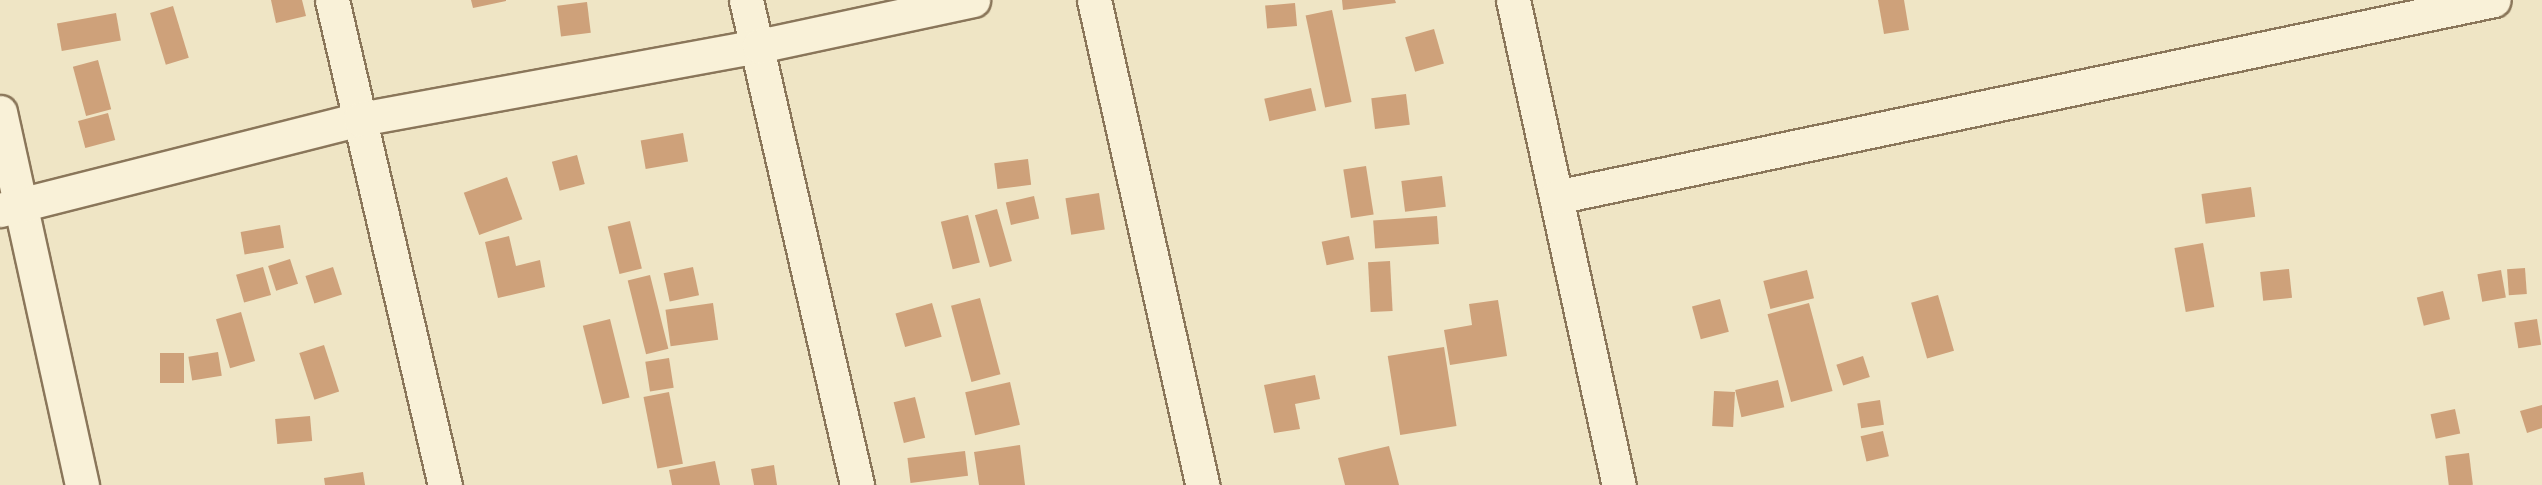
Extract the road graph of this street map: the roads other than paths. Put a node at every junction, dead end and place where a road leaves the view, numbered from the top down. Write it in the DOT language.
graph roads {
  1 [pos="333,0"];
  2 [pos="746,0"];
  3 [pos="973,0"];
  4 [pos="1094,0"];
  5 [pos="1513,0"];
  6 [pos="2494,0"];
  7 [pos="759,46"];
  8 [pos="0,112"];
  9 [pos="360,119"];
  10 [pos="1556,197"];
  11 [pos="10,208"];
  12 [pos="82,485"];
  13 [pos="445,485"];
  14 [pos="857,485"];
  15 [pos="1202,485"];
  16 [pos="1619,485"];
  1 -- 9 [label="street"];
  2 -- 7 [label="street"];
  3 -- 7 [label="street"];
  4 -- 15 [label="street"];
  5 -- 10 [label="street"];
  6 -- 10 [label="street"];
  7 -- 9 [label="street"];
  7 -- 14 [label="street"];
  8 -- 11 [label="street"];
  9 -- 11 [label="street"];
  9 -- 13 [label="street"];
  10 -- 16 [label="street"];
  11 -- 12 [label="street"];
}
